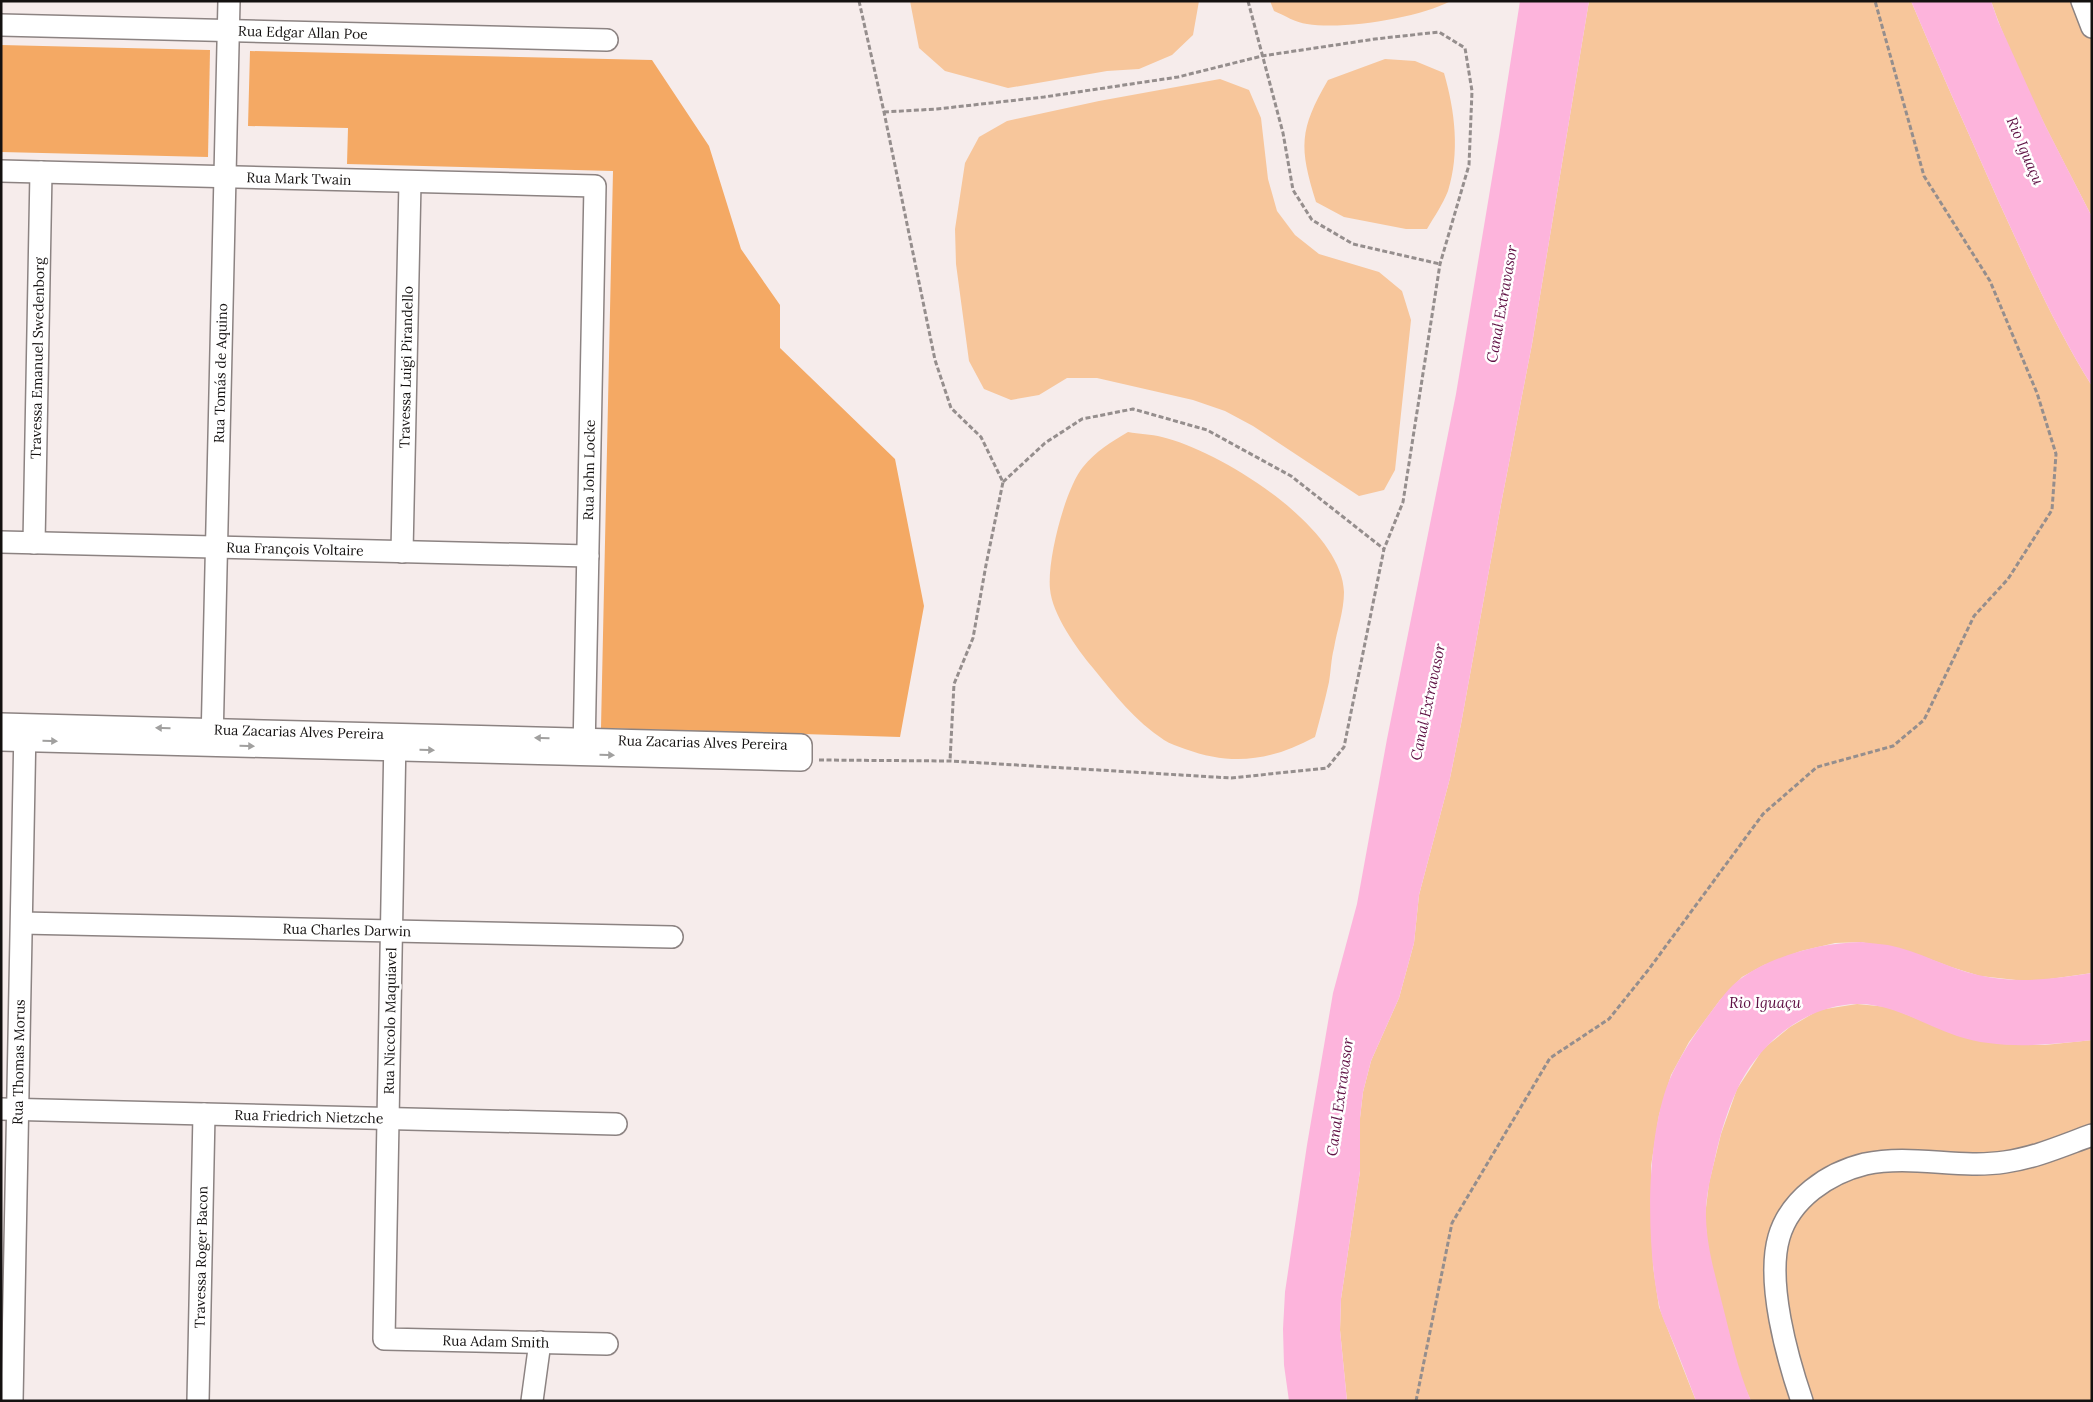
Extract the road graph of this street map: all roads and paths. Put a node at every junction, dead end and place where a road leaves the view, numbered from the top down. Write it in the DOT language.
graph roads {
  1 [pos="229,1"];
  2 [pos="859,1"];
  3 [pos="1248,1"];
  4 [pos="1875,1"];
  5 [pos="2082,1"];
  6 [pos="1,25"];
  7 [pos="2092,27"];
  8 [pos="228,30"];
  9 [pos="607,40"];
  10 [pos="1262,56"];
  11 [pos="884,112"];
  12 [pos="1,171"];
  13 [pos="41,172"];
  14 [pos="225,177"];
  15 [pos="410,182"];
  16 [pos="595,186"];
  17 [pos="1440,264"];
  18 [pos="1004,482"];
  19 [pos="1,542"];
  20 [pos="34,543"];
  21 [pos="216,547"];
  22 [pos="1384,549"];
  23 [pos="402,552"];
  24 [pos="588,556"];
  25 [pos="1,724"];
  26 [pos="25,733"];
  27 [pos="212,737"];
  28 [pos="1,740"];
  29 [pos="395,742"];
  30 [pos="584,747"];
  31 [pos="801,760"];
  32 [pos="950,761"];
  33 [pos="22,923"];
  34 [pos="392,931"];
  35 [pos="672,937"];
  36 [pos="10,1109"];
  37 [pos="204,1114"];
  38 [pos="388,1118"];
  39 [pos="616,1124"];
  40 [pos="2092,1135"];
  41 [pos="384,1339"];
  42 [pos="540,1342"];
  43 [pos="607,1344"];
  44 [pos="12,1401"];
  45 [pos="198,1401"];
  46 [pos="532,1401"];
  47 [pos="1416,1401"];
  48 [pos="1802,1401"];
  1 -- 8 [label="street, Rua Tomás de Aquino"];
  2 -- 11 [label="path"];
  3 -- 10 [label="path"];
  4 -- 47 [label="path"];
  5 -- 7 [label="street"];
  6 -- 8 [label="street, Rua Edgar Allan Poe"];
  8 -- 9 [label="street, Rua Edgar Allan Poe"];
  8 -- 14 [label="street, Rua Tomás de Aquino"];
  10 -- 11 [label="path"];
  10 -- 17 [label="path"];
  10 -- 17 [label="path"];
  11 -- 18 [label="path"];
  12 -- 13 [label="street, Rua Mark Twain"];
  13 -- 14 [label="street, Rua Mark Twain"];
  13 -- 20 [label="street, Travessa Emanuel Swedenborg"];
  14 -- 15 [label="street, Rua Mark Twain"];
  14 -- 21 [label="street, Rua Tomás de Aquino"];
  15 -- 16 [label="street, Rua Mark Twain"];
  15 -- 23 [label="street, Travessa Luigi Pirandello"];
  16 -- 24 [label="street, Rua John Locke"];
  17 -- 22 [label="path"];
  18 -- 22 [label="path"];
  18 -- 32 [label="path"];
  19 -- 20 [label="street, Rua François Voltaire"];
  20 -- 21 [label="street, Rua François Voltaire"];
  21 -- 23 [label="street, Rua François Voltaire"];
  21 -- 27 [label="street, Rua Tomás de Aquino"];
  22 -- 32 [label="path"];
  23 -- 24 [label="street, Rua François Voltaire"];
  24 -- 30 [label="street, Rua John Locke"];
  25 -- 26 [label="street, Rua Zacarias Alves Pereira"];
  26 -- 27 [label="street, Rua Zacarias Alves Pereira"];
  26 -- 28 [label="street, Rua Zacarias Alves Pereira"];
  26 -- 33 [label="street, Rua Thomas Morus"];
  27 -- 29 [label="street, Rua Zacarias Alves Pereira"];
  29 -- 30 [label="street, Rua Zacarias Alves Pereira"];
  29 -- 34 [label="street, Rua Niccolo Maquiavel"];
  30 -- 31 [label="street, Rua Zacarias Alves Pereira"];
  31 -- 32 [label="path"];
  33 -- 34 [label="street, Rua Charles Darwin"];
  33 -- 36 [label="street, Rua Thomas Morus"];
  34 -- 35 [label="street, Rua Charles Darwin"];
  34 -- 38 [label="street, Rua Niccolo Maquiavel"];
  36 -- 37 [label="street, Rua Friedrich Nietzche"];
  36 -- 44 [label="street, Rua Thomas Morus"];
  37 -- 38 [label="street, Rua Friedrich Nietzche"];
  37 -- 45 [label="street, Travessa Roger Bacon"];
  38 -- 39 [label="street, Rua Friedrich Nietzche"];
  38 -- 41 [label="street, Rua Niccolo Maquiavel"];
  40 -- 48 [label="street"];
  41 -- 42 [label="street, Rua Adam Smith"];
  42 -- 43 [label="street, Rua Adam Smith"];
  42 -- 46 [label="street"];
}
